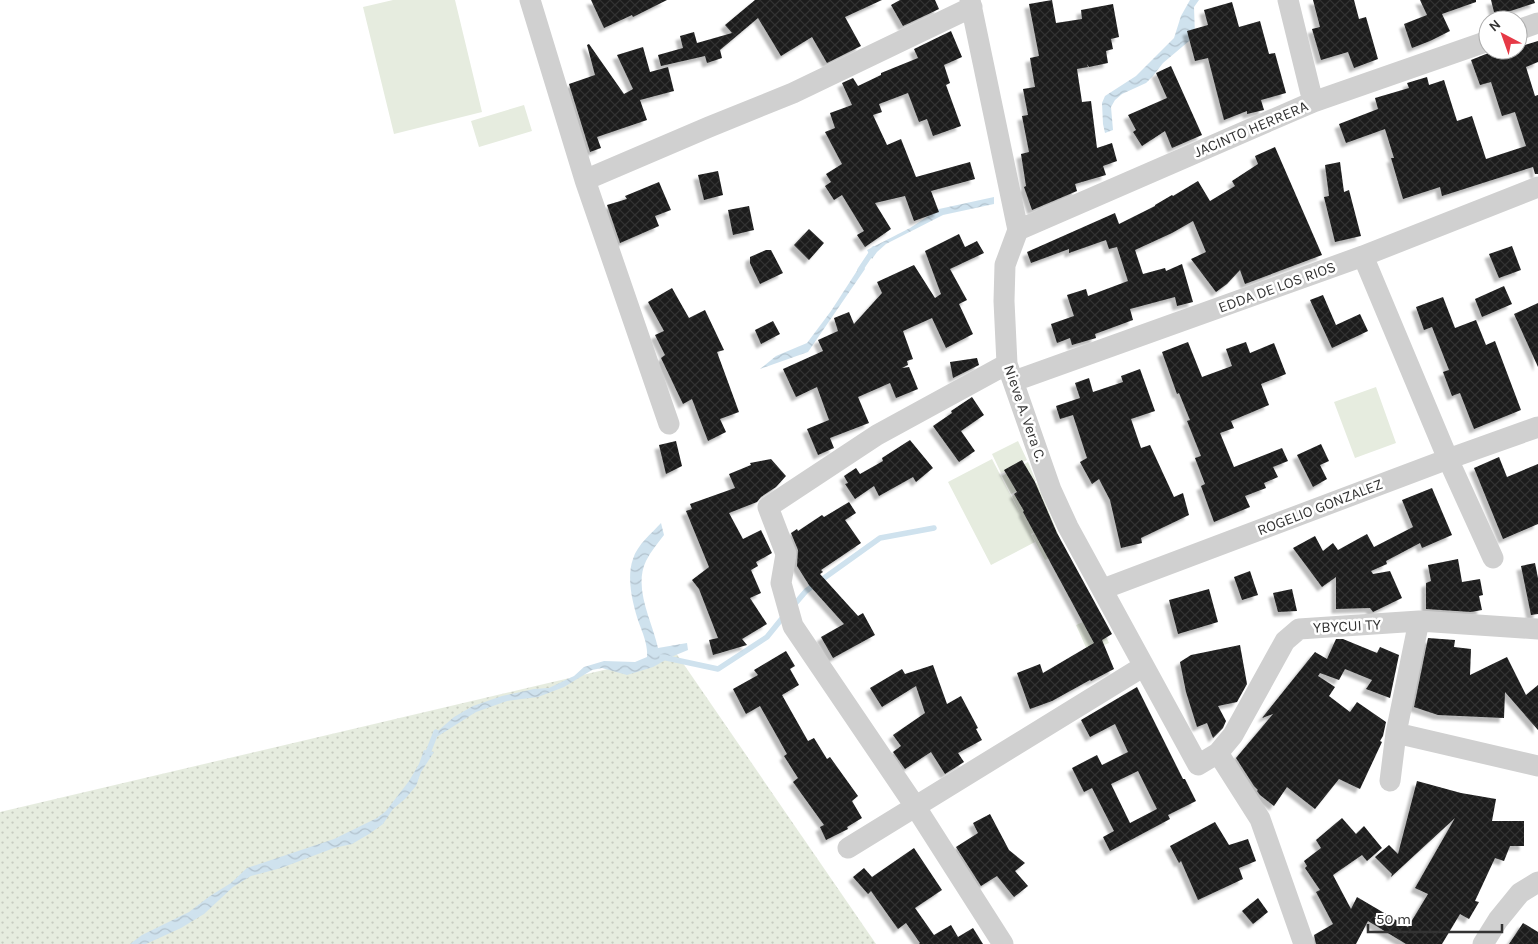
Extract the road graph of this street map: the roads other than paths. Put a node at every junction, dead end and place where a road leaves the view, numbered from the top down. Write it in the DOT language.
graph roads {
  1 [pos="530,0"];
  2 [pos="1288,0"];
  3 [pos="971,3"];
  4 [pos="1478,44"];
  5 [pos="1313,102"];
  6 [pos="584,180"];
  7 [pos="1538,187"];
  8 [pos="1018,230"];
  9 [pos="1364,256"];
  10 [pos="1011,372"];
  11 [pos="669,424"];
  12 [pos="1538,428"];
  13 [pos="1448,459"];
  14 [pos="1494,558"];
  15 [pos="1103,589"];
  16 [pos="1419,622"];
  17 [pos="1538,629"];
  18 [pos="1144,666"];
  19 [pos="1396,733"];
  20 [pos="1218,752"];
  21 [pos="1198,766"];
  22 [pos="1538,766"];
  23 [pos="1390,781"];
  24 [pos="915,806"];
  25 [pos="848,848"];
  26 [pos="1538,882"];
  27 [pos="1003,944"];
  28 [pos="1304,944"];
  29 [pos="1483,944"];
  1 -- 6 [label="street"];
  2 -- 5 [label="street"];
  3 -- 6 [label="street"];
  3 -- 8 [label="street"];
  4 -- 5 [label="street, JACINTO HERRERA"];
  5 -- 8 [label="street, JACINTO HERRERA"];
  6 -- 11 [label="street"];
  7 -- 9 [label="street, EDDA DE LOS RIOS"];
  8 -- 10 [label="street, Nieve A. Vera C."];
  9 -- 10 [label="street, EDDA DE LOS RIOS"];
  9 -- 13 [label="street"];
  10 -- 15 [label="street, Nieve A. Vera C."];
  10 -- 24 [label="street, EDDA DE LOS RIOS"];
  12 -- 13 [label="street, ROGELIO GONZALEZ"];
  13 -- 14 [label="street"];
  13 -- 15 [label="street, ROGELIO GONZALEZ"];
  15 -- 18 [label="street, Nieve A. Vera C."];
  16 -- 17 [label="street, YBYCUI TY"];
  16 -- 19 [label="street"];
  16 -- 20 [label="street, YBYCUI TY"];
  18 -- 21 [label="street, Nieve A. Vera C."];
  18 -- 24 [label="street"];
  19 -- 22 [label="street"];
  19 -- 23 [label="street"];
  20 -- 21 [label="street, YBYCUI TY"];
  20 -- 28 [label="street"];
  24 -- 25 [label="street"];
  24 -- 27 [label="street"];
  26 -- 29 [label="street"];
}
